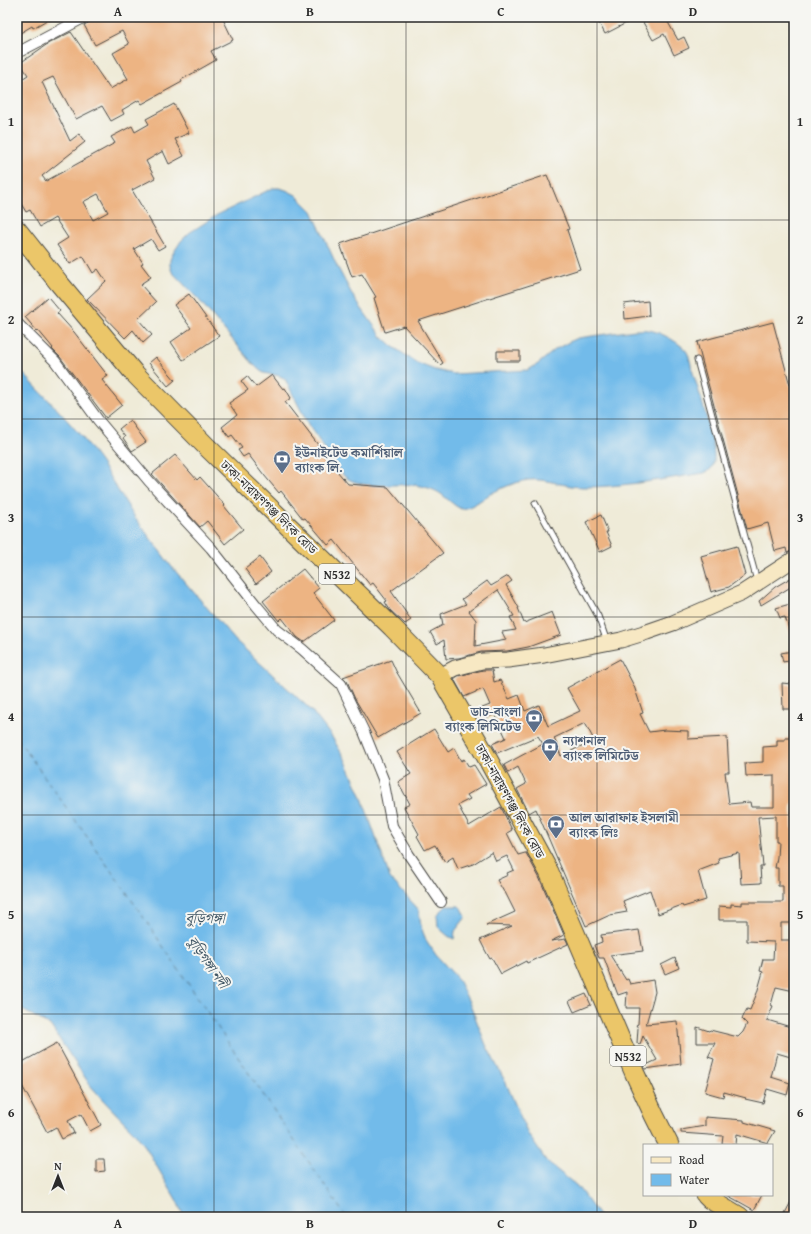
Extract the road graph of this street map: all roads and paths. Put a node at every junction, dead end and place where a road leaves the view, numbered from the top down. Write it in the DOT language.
graph roads {
  1 [pos="85,17"];
  2 [pos="17,54"];
  3 [pos="17,230"];
  4 [pos="17,323"];
  5 [pos="697,360"];
  6 [pos="535,503"];
  7 [pos="794,560"];
  8 [pos="758,582"];
  9 [pos="607,642"];
  10 [pos="440,676"];
  11 [pos="441,902"];
  12 [pos="669,1144"];
  13 [pos="707,1196"];
  14 [pos="740,1217"];
  1 -- 2 [label="street"];
  3 -- 10 [label="highway, ঢাকা-নারায়ণগঞ্জ লিংক রোড / N532"];
  4 -- 11 [label="street"];
  5 -- 8 [label="lane"];
  6 -- 9 [label="lane"];
  7 -- 8 [label="street"];
  8 -- 9 [label="street"];
  9 -- 10 [label="street"];
  10 -- 12 [label="highway, ঢাকা-নারায়ণগঞ্জ লিংক রোড / N532"];
  13 -- 14 [label="highway"];
}
